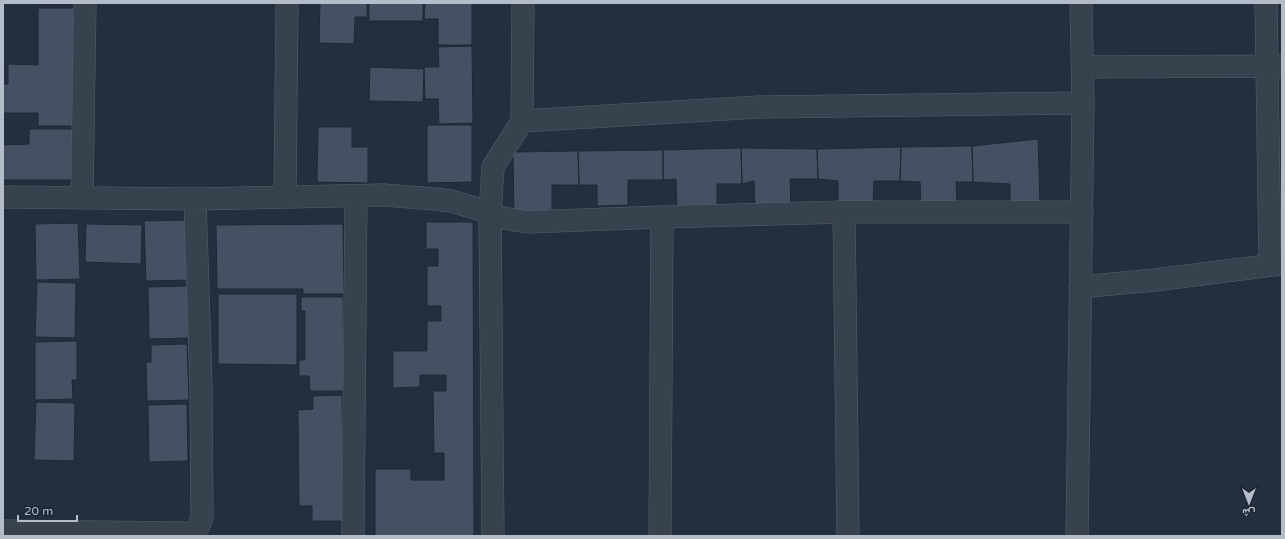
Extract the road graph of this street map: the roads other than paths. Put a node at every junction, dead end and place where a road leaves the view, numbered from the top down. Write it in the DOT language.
graph roads {
  1 [pos="85,3"];
  2 [pos="287,3"];
  3 [pos="523,3"];
  4 [pos="1081,3"];
  5 [pos="1266,3"];
  6 [pos="1083,66"];
  7 [pos="1274,66"];
  8 [pos="1083,102"];
  9 [pos="522,121"];
  10 [pos="356,196"];
  11 [pos="3,197"];
  12 [pos="285,197"];
  13 [pos="82,198"];
  14 [pos="194,199"];
  15 [pos="844,212"];
  16 [pos="1082,212"];
  17 [pos="490,214"];
  18 [pos="662,217"];
  19 [pos="1276,265"];
  20 [pos="1080,287"];
  21 [pos="3,531"];
  22 [pos="353,536"];
  23 [pos="493,536"];
  24 [pos="660,536"];
  25 [pos="848,536"];
  26 [pos="1076,536"];
  1 -- 13 [label="street"];
  2 -- 12 [label="street"];
  3 -- 9 [label="street"];
  4 -- 6 [label="street"];
  5 -- 7 [label="street"];
  6 -- 7 [label="street"];
  6 -- 8 [label="street"];
  7 -- 19 [label="street"];
  8 -- 9 [label="street"];
  8 -- 16 [label="street"];
  9 -- 17 [label="street"];
  10 -- 12 [label="street"];
  10 -- 17 [label="street"];
  10 -- 22 [label="street"];
  11 -- 13 [label="street"];
  12 -- 14 [label="street"];
  13 -- 14 [label="street"];
  14 -- 21 [label="street"];
  15 -- 16 [label="street"];
  15 -- 18 [label="street"];
  15 -- 25 [label="street"];
  16 -- 20 [label="street"];
  17 -- 18 [label="street"];
  17 -- 23 [label="street"];
  18 -- 24 [label="street"];
  19 -- 20 [label="street"];
  20 -- 26 [label="street"];
}
